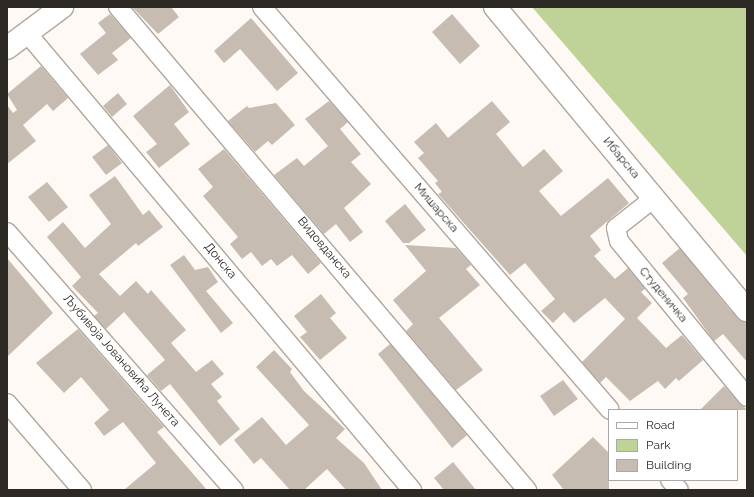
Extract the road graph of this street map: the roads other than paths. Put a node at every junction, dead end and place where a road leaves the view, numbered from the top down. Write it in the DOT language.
graph roads {
  1 [pos="62,7"];
  2 [pos="118,7"];
  3 [pos="262,7"];
  4 [pos="495,7"];
  5 [pos="27,33"];
  6 [pos="7,48"];
  7 [pos="654,198"];
  8 [pos="7,232"];
  9 [pos="747,310"];
  10 [pos="747,397"];
  11 [pos="7,403"];
  12 [pos="609,409"];
  13 [pos="671,481"];
  14 [pos="82,490"];
  15 [pos="234,490"];
  16 [pos="412,490"];
  17 [pos="527,490"];
  18 [pos="679,490"];
  1 -- 5 [label="street"];
  2 -- 17 [label="street, Видовданска"];
  3 -- 12 [label="street, Мишарска"];
  4 -- 7 [label="street, Ибарска"];
  5 -- 6 [label="street"];
  5 -- 16 [label="street, Донска"];
  7 -- 9 [label="street, Ибарска"];
  7 -- 10 [label="street, Студеничка"];
  8 -- 15 [label="street, Љубивоја Јовановића Лунета"];
  11 -- 14 [label="street"];
  13 -- 18 [label="street"];
}
